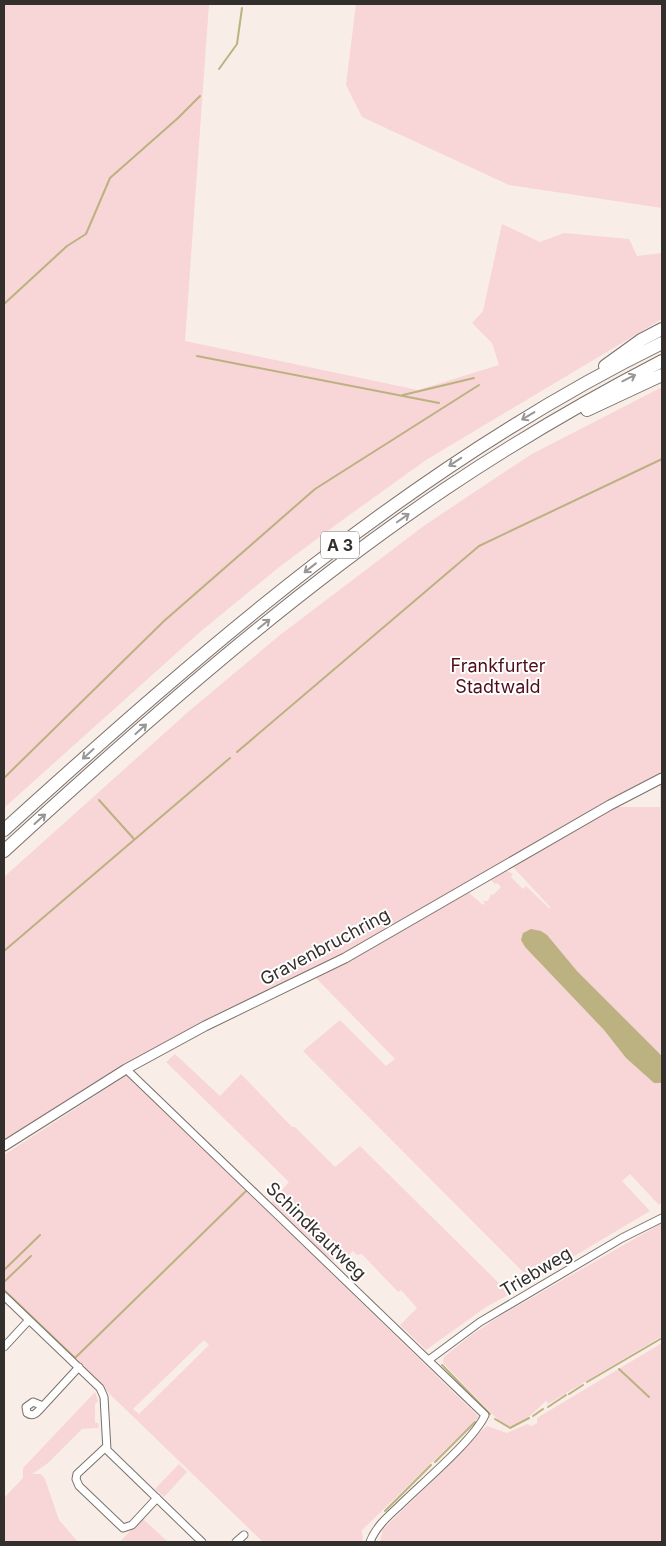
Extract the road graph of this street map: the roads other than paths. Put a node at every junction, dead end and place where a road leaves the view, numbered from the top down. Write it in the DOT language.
graph roads {
  1 [pos="662,329"];
  2 [pos="662,343"];
  3 [pos="662,361"];
  4 [pos="662,375"];
  5 [pos="662,379"];
  6 [pos="640,385"];
  7 [pos="560,397"];
  8 [pos="526,437"];
  9 [pos="662,778"];
  10 [pos="4,830"];
  11 [pos="4,852"];
  12 [pos="126,1069"];
  13 [pos="4,1146"];
  14 [pos="662,1218"];
  15 [pos="4,1296"];
  16 [pos="29,1320"];
  17 [pos="4,1347"];
  18 [pos="430,1359"];
  19 [pos="79,1367"];
  20 [pos="43,1406"];
  21 [pos="106,1448"];
  22 [pos="157,1498"];
  23 [pos="244,1534"];
  24 [pos="202,1542"];
  25 [pos="236,1542"];
  26 [pos="370,1542"];
  1 -- 7 [label="highway"];
  2 -- 7 [label="highway, A 3"];
  8 -- 3 [label="highway, A 3, one-way"];
  4 -- 6 [label="highway"];
  5 -- 6 [label="highway"];
  6 -- 8 [label="highway"];
  7 -- 10 [label="highway, A 3, one-way"];
  11 -- 8 [label="highway, A 3, one-way"];
  9 -- 12 [label="street, Gravenbruchring"];
  12 -- 13 [label="street, Gravenbruchring"];
  12 -- 18 [label="street, Schindkautweg"];
  14 -- 18 [label="street, Triebweg"];
  15 -- 16 [label="street"];
  16 -- 17 [label="street"];
  16 -- 19 [label="street"];
  18 -- 26 [label="street, Schindkautweg"];
  19 -- 20 [label="street"];
  19 -- 21 [label="street"];
  21 -- 22 [label="street"];
  21 -- 22 [label="street"];
  22 -- 24 [label="street"];
  23 -- 25 [label="street"];
}
